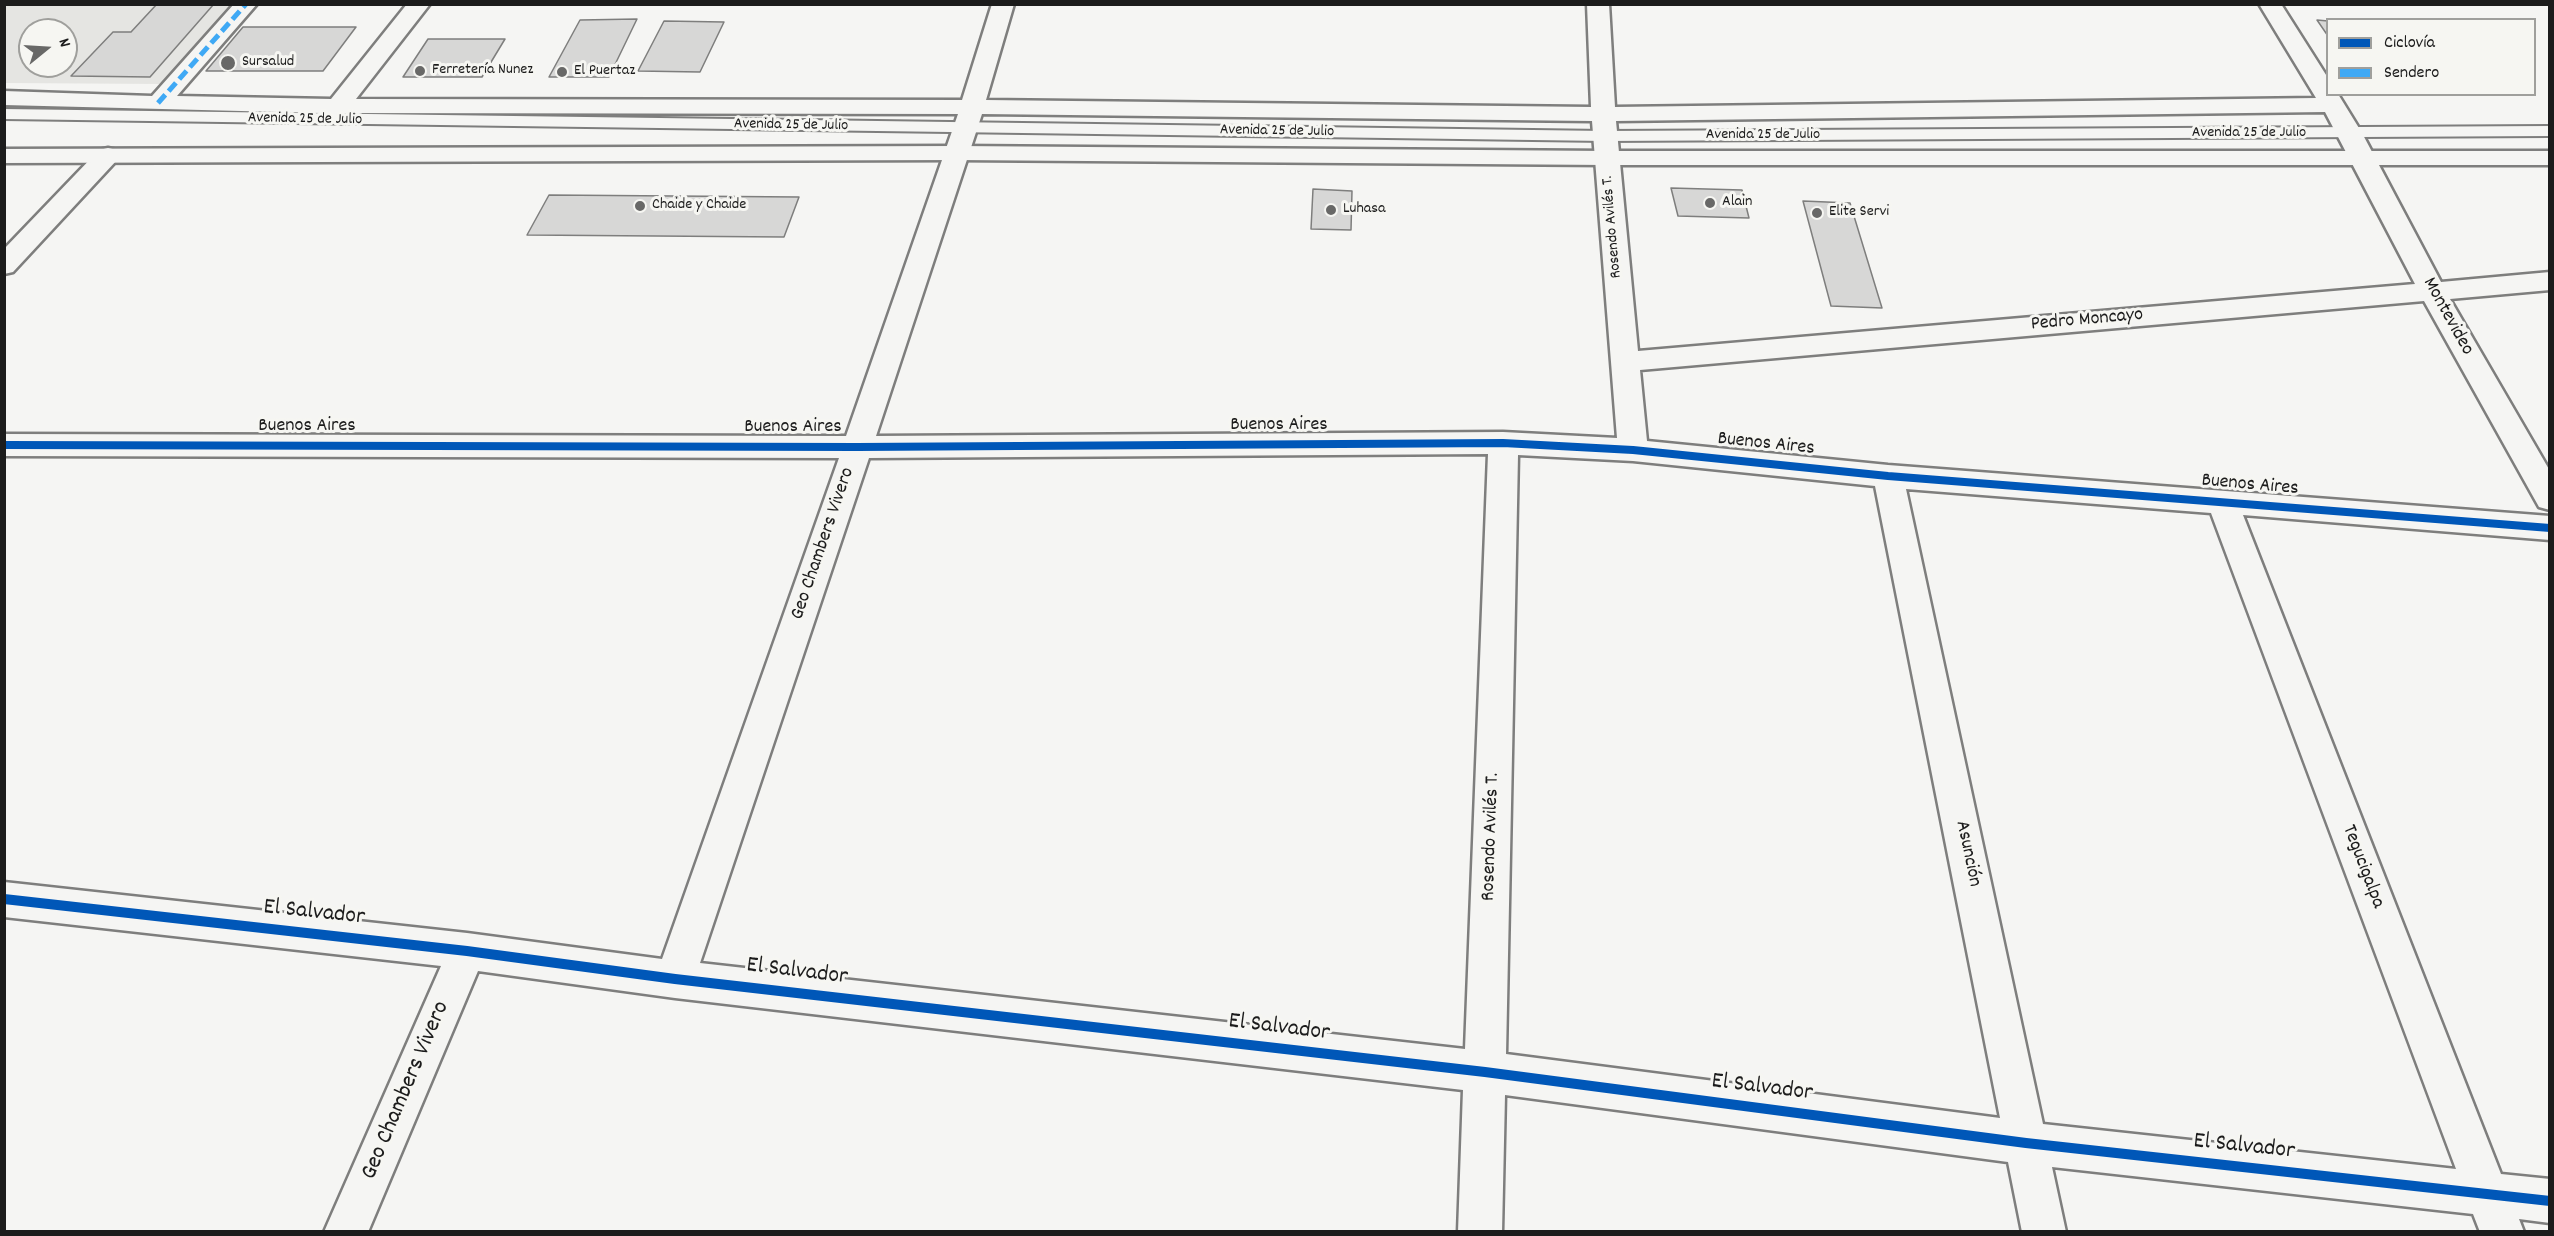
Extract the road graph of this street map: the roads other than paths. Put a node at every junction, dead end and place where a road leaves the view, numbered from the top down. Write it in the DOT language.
graph roads {
  1 [pos="246,4"];
  2 [pos="419,4"];
  3 [pos="1003,4"];
  4 [pos="1598,4"];
  5 [pos="2270,4"];
  6 [pos="2326,95"];
  7 [pos="2326,96"];
  8 [pos="4,98"];
  9 [pos="158,104"];
  10 [pos="2332,105"];
  11 [pos="333,113"];
  12 [pos="4,114"];
  13 [pos="964,129"];
  14 [pos="2550,131"];
  15 [pos="2350,133"];
  16 [pos="1605,136"];
  17 [pos="4,156"];
  18 [pos="108,156"];
  19 [pos="2362,158"];
  20 [pos="2550,158"];
  21 [pos="4,266"];
  22 [pos="2550,281"];
  23 [pos="2432,291"];
  24 [pos="1625,362"];
  25 [pos="1503,443"];
  26 [pos="4,445"];
  27 [pos="857,447"];
  28 [pos="1633,450"];
  29 [pos="1888,476"];
  30 [pos="2550,499"];
  31 [pos="2222,502"];
  32 [pos="2550,528"];
  33 [pos="4,898"];
  34 [pos="467,951"];
  35 [pos="675,979"];
  36 [pos="1485,1072"];
  37 [pos="2026,1143"];
  38 [pos="2488,1194"];
  39 [pos="2550,1201"];
  40 [pos="346,1232"];
  41 [pos="1480,1232"];
  42 [pos="2044,1232"];
  43 [pos="2502,1232"];
  1 -- 9 [label="street"];
  2 -- 11 [label="street"];
  3 -- 13 [label="street, Geo Chambers Vivero"];
  4 -- 16 [label="street, Rosendo Avilés T."];
  5 -- 6 [label="street, Montevideo"];
  7 -- 10 [label="street, Montevideo"];
  8 -- 9 [label="street, Avenida 25 de Julio"];
  9 -- 11 [label="street, Avenida 25 de Julio"];
  10 -- 15 [label="street, Montevideo"];
  10 -- 16 [label="street, Avenida 25 de Julio"];
  11 -- 12 [label="lane, Avenida 25 de Julio"];
  11 -- 13 [label="street, Avenida 25 de Julio"];
  13 -- 16 [label="street, Avenida 25 de Julio"];
  13 -- 16 [label="street, Avenida 25 de Julio"];
  13 -- 18 [label="street, Avenida 25 de Julio"];
  13 -- 27 [label="street, Geo Chambers Vivero"];
  14 -- 15 [label="lane, Avenida 25 de Julio"];
  15 -- 16 [label="lane, Avenida 25 de Julio"];
  15 -- 19 [label="street, Montevideo"];
  16 -- 19 [label="street, Avenida 25 de Julio"];
  16 -- 24 [label="street, Rosendo Avilés T."];
  17 -- 18 [label="street, Avenida 25 de Julio"];
  18 -- 21 [label="street"];
  19 -- 20 [label="street, Avenida 25 de Julio"];
  19 -- 23 [label="street, Montevideo"];
  22 -- 23 [label="street, Pedro Moncayo"];
  23 -- 24 [label="street, Pedro Moncayo"];
  23 -- 30 [label="street, Montevideo"];
  24 -- 28 [label="street, Rosendo Avilés T."];
  25 -- 27 [label="street, Buenos Aires"];
  25 -- 28 [label="street, Buenos Aires"];
  25 -- 36 [label="street, Rosendo Avilés T."];
  26 -- 27 [label="street, Buenos Aires"];
  27 -- 35 [label="street, Geo Chambers Vivero"];
  28 -- 29 [label="street, Buenos Aires"];
  29 -- 31 [label="street, Buenos Aires"];
  29 -- 37 [label="street, Asunción"];
  31 -- 32 [label="street, Buenos Aires"];
  31 -- 38 [label="street, Tegucigalpa"];
  33 -- 34 [label="street, El Salvador"];
  34 -- 35 [label="street, El Salvador"];
  34 -- 40 [label="street, Geo Chambers Vivero"];
  35 -- 36 [label="street, El Salvador"];
  36 -- 37 [label="street, El Salvador"];
  36 -- 41 [label="street, Rosendo Avilés T."];
  37 -- 38 [label="street, El Salvador"];
  37 -- 42 [label="street, Asunción"];
  38 -- 39 [label="street, El Salvador"];
  38 -- 43 [label="street, Tegucigalpa"];
}
